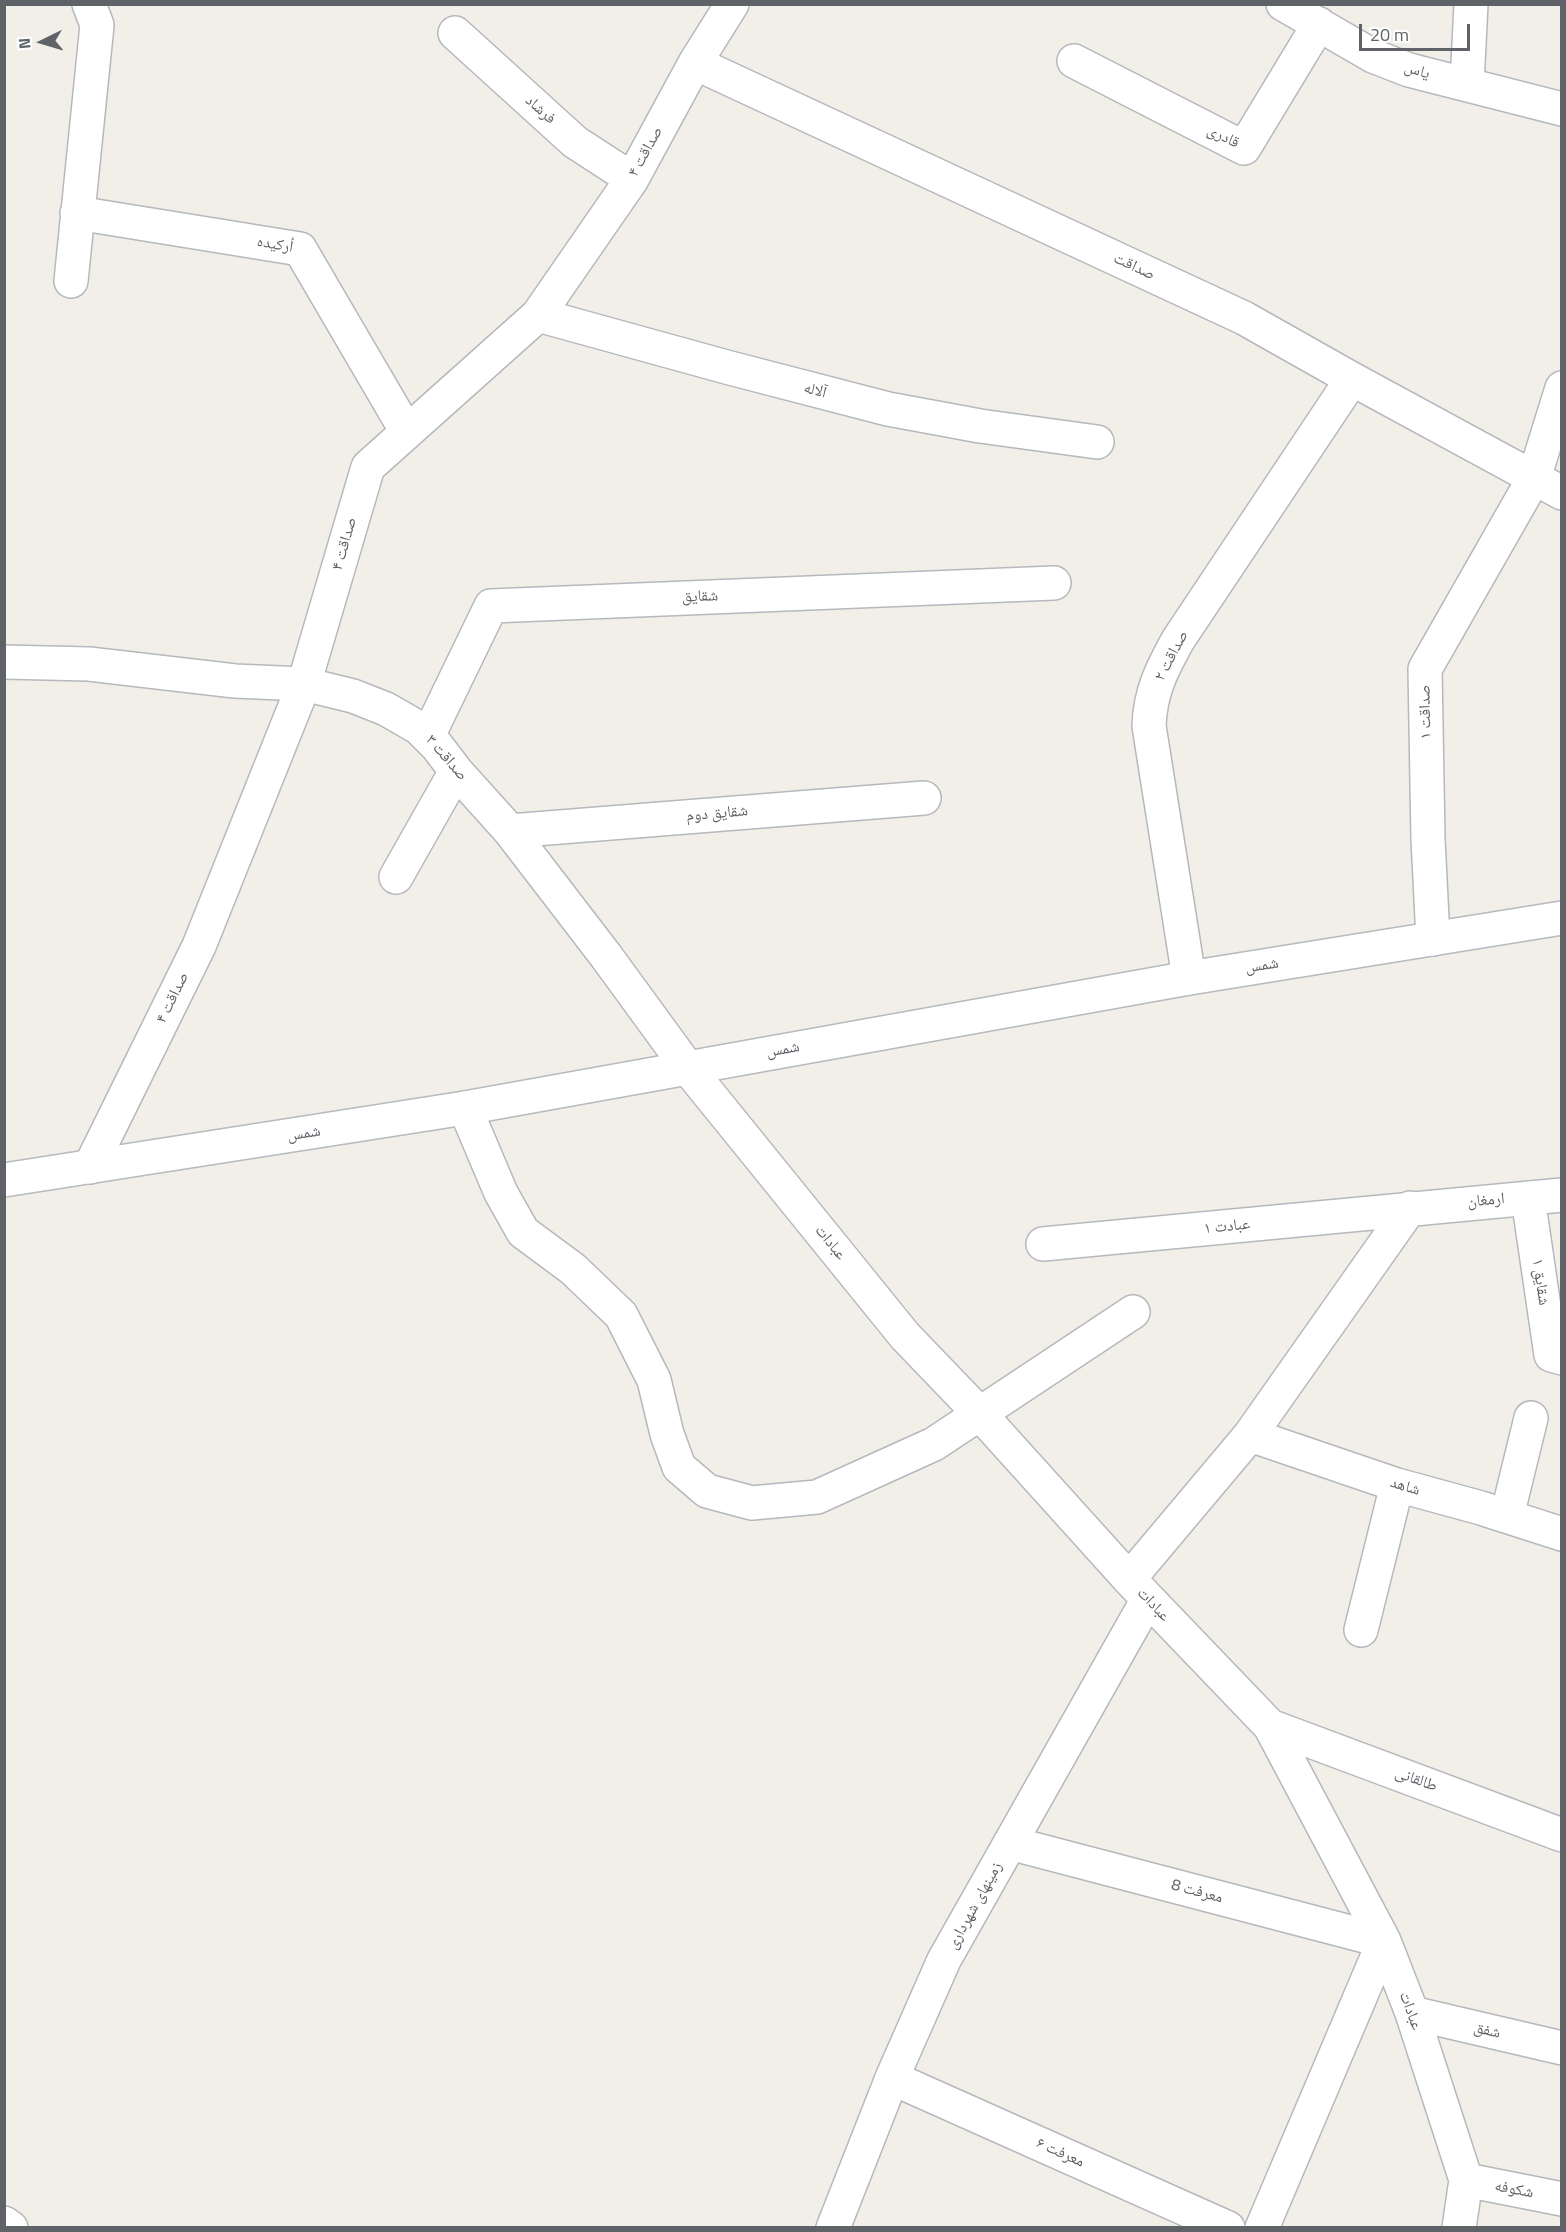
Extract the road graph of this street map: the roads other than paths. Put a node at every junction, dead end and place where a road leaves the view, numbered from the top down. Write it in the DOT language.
graph roads {
  1 [pos="89,4"];
  2 [pos="732,4"];
  3 [pos="1282,4"];
  4 [pos="1471,4"];
  5 [pos="1319,24"];
  6 [pos="455,33"];
  7 [pos="1074,61"];
  8 [pos="695,63"];
  9 [pos="1467,84"];
  10 [pos="1562,109"];
  11 [pos="632,179"];
  12 [pos="76,213"];
  13 [pos="71,281"];
  14 [pos="538,315"];
  15 [pos="1352,379"];
  16 [pos="1562,388"];
  17 [pos="407,432"];
  18 [pos="1097,442"];
  19 [pos="1548,485"];
  20 [pos="1054,584"];
  21 [pos="4,662"];
  22 [pos="304,684"];
  23 [pos="428,736"];
  24 [pos="456,771"];
  25 [pos="924,798"];
  26 [pos="510,831"];
  27 [pos="396,877"];
  28 [pos="1562,918"];
  29 [pos="1433,939"];
  30 [pos="1189,978"];
  31 [pos="687,1067"];
  32 [pos="465,1108"];
  33 [pos="90,1167"];
  34 [pos="4,1180"];
  35 [pos="1562,1195"];
  36 [pos="1528,1197"];
  37 [pos="1410,1208"];
  38 [pos="1043,1244"];
  39 [pos="1133,1312"];
  40 [pos="1562,1358"];
  41 [pos="980,1414"];
  42 [pos="1531,1418"];
  43 [pos="1250,1435"];
  44 [pos="1397,1485"];
  45 [pos="1507,1516"];
  46 [pos="1562,1534"];
  47 [pos="1138,1589"];
  48 [pos="1360,1630"];
  49 [pos="1270,1726"];
  50 [pos="1562,1835"];
  51 [pos="1010,1843"];
  52 [pos="1384,1941"];
  53 [pos="1412,2013"];
  54 [pos="1562,2048"];
  55 [pos="892,2078"];
  56 [pos="1466,2180"];
  57 [pos="1562,2199"];
  58 [pos="4,2223"];
  59 [pos="11,2228"];
  60 [pos="833,2228"];
  61 [pos="1228,2228"];
  62 [pos="1262,2228"];
  63 [pos="1459,2228"];
  1 -- 12 [label="street"];
  2 -- 8 [label="street, صداقت ۴"];
  3 -- 5 [label="street, یاس"];
  4 -- 9 [label="street"];
  5 -- 7 [label="street, قادری"];
  5 -- 9 [label="street, یاس"];
  6 -- 11 [label="street, فرشاد"];
  8 -- 11 [label="street, صداقت ۴"];
  8 -- 15 [label="street, صداقت"];
  9 -- 10 [label="street, یاس"];
  11 -- 14 [label="street, صداقت ۴"];
  12 -- 13 [label="street"];
  12 -- 17 [label="street, اُرکیده"];
  14 -- 17 [label="street, صداقت ۴"];
  14 -- 18 [label="street, آلاله"];
  15 -- 19 [label="street, صداقت"];
  15 -- 30 [label="street, صداقت ۲"];
  16 -- 19 [label="street, صداقت ۱"];
  17 -- 22 [label="street, صداقت ۴"];
  19 -- 29 [label="street, صداقت ۱"];
  20 -- 23 [label="street, شقایق"];
  21 -- 22 [label="street, صداقت ۳"];
  22 -- 23 [label="street, صداقت ۳"];
  22 -- 33 [label="street, صداقت ۴"];
  23 -- 24 [label="street, صداقت ۳"];
  24 -- 26 [label="street, صداقت ۳"];
  24 -- 27 [label="street"];
  25 -- 26 [label="street, شقایق دوم"];
  26 -- 31 [label="street, صداقت ۳"];
  28 -- 29 [label="street, شمس"];
  29 -- 30 [label="street, شمس"];
  30 -- 31 [label="street, شمس"];
  31 -- 32 [label="street, شمس"];
  31 -- 41 [label="street, عبادات"];
  32 -- 33 [label="street, شمس"];
  32 -- 41 [label="street"];
  33 -- 34 [label="street, شمس"];
  35 -- 36 [label="street, ارمغان"];
  36 -- 37 [label="street, ارمغان"];
  36 -- 40 [label="street, شقایق ۱"];
  37 -- 38 [label="street, عبادت ۱"];
  37 -- 43 [label="street"];
  39 -- 41 [label="street"];
  41 -- 47 [label="street, عبادات"];
  42 -- 45 [label="street"];
  43 -- 44 [label="street, شاهد"];
  43 -- 47 [label="street"];
  44 -- 45 [label="street, شاهد"];
  44 -- 48 [label="street"];
  45 -- 46 [label="street, شاهد"];
  47 -- 49 [label="street, عبادات"];
  47 -- 51 [label="street, زمینهای شهرداری"];
  49 -- 50 [label="street, طالقانی"];
  49 -- 52 [label="street, عبادات"];
  51 -- 52 [label="street, معرفت 8"];
  51 -- 55 [label="street, زمینهای شهرداری"];
  52 -- 53 [label="street, عبادات"];
  52 -- 62 [label="street"];
  53 -- 54 [label="street, شفق"];
  53 -- 56 [label="street, عبادات"];
  55 -- 60 [label="street, زمینهای شهرداری"];
  55 -- 61 [label="street, معرفت ۶"];
  56 -- 57 [label="street, شکوفه"];
  56 -- 63 [label="street, عبادات"];
  58 -- 59 [label="street"];
}
